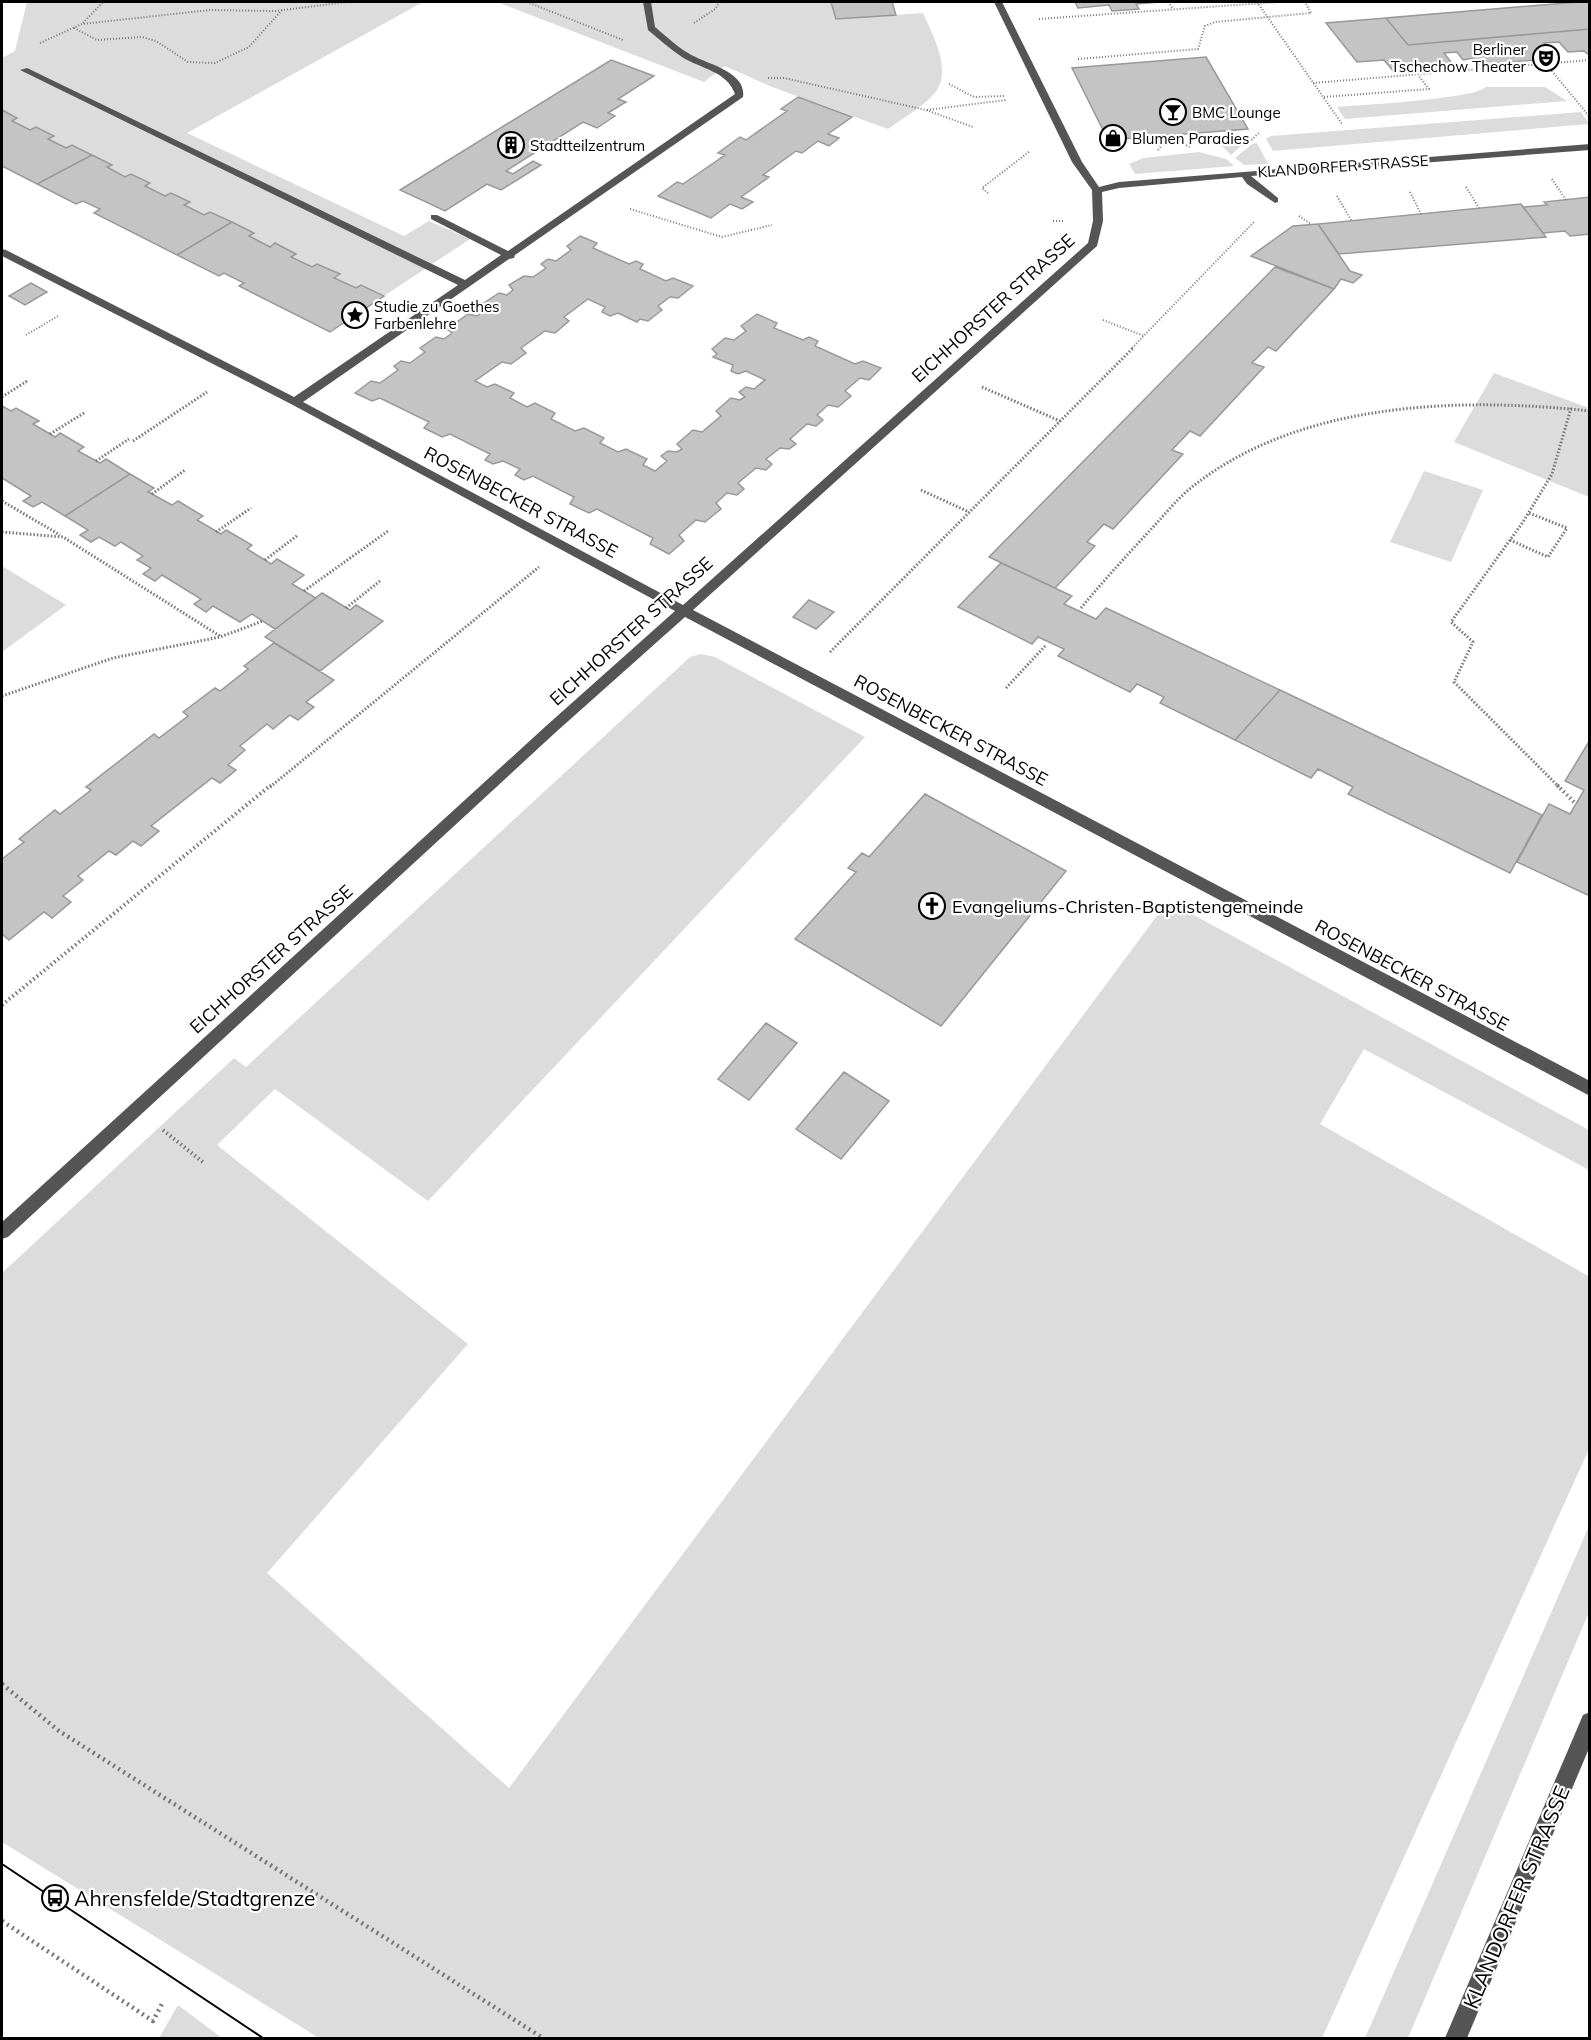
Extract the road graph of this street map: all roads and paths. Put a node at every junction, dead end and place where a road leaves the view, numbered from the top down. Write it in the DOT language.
graph roads {
  1 [pos="103,2"];
  2 [pos="347,2"];
  3 [pos="527,2"];
  4 [pos="646,2"];
  5 [pos="998,2"];
  6 [pos="1168,2"];
  7 [pos="1258,2"];
  8 [pos="1278,2"];
  9 [pos="1305,2"];
  10 [pos="1173,9"];
  11 [pos="282,10"];
  12 [pos="1268,17"];
  13 [pos="1008,21"];
  14 [pos="82,24"];
  15 [pos="74,28"];
  16 [pos="40,43"];
  17 [pos="632,44"];
  18 [pos="1078,59"];
  19 [pos="1590,60"];
  20 [pos="1545,64"];
  21 [pos="24,70"];
  22 [pos="1418,74"];
  23 [pos="730,78"];
  24 [pos="1313,82"];
  25 [pos="949,84"];
  26 [pos="1004,96"];
  27 [pos="1324,98"];
  28 [pos="1006,100"];
  29 [pos="926,110"];
  30 [pos="1590,116"];
  31 [pos="1342,124"];
  32 [pos="974,127"];
  33 [pos="1590,147"];
  34 [pos="1030,151"];
  35 [pos="1245,174"];
  36 [pos="1550,176"];
  37 [pos="1464,184"];
  38 [pos="1408,189"];
  39 [pos="1096,190"];
  40 [pos="988,193"];
  41 [pos="1337,195"];
  42 [pos="1275,200"];
  43 [pos="1566,200"];
  44 [pos="628,208"];
  45 [pos="1479,208"];
  46 [pos="1420,214"];
  47 [pos="434,217"];
  48 [pos="1351,220"];
  49 [pos="772,225"];
  50 [pos="2,252"];
  51 [pos="510,256"];
  52 [pos="16,259"];
  53 [pos="2,267"];
  54 [pos="467,285"];
  55 [pos="1103,320"];
  56 [pos="1144,336"];
  57 [pos="237,372"];
  58 [pos="951,374"];
  59 [pos="27,381"];
  60 [pos="2,397"];
  61 [pos="295,402"];
  62 [pos="1571,408"];
  63 [pos="1590,411"];
  64 [pos="84,413"];
  65 [pos="1059,421"];
  66 [pos="50,434"];
  67 [pos="129,439"];
  68 [pos="133,441"];
  69 [pos="96,461"];
  70 [pos="185,470"];
  71 [pos="921,490"];
  72 [pos="152,494"];
  73 [pos="2,501"];
  74 [pos="251,508"];
  75 [pos="969,512"];
  76 [pos="1529,513"];
  77 [pos="388,531"];
  78 [pos="2,532"];
  79 [pos="216,532"];
  80 [pos="298,535"];
  81 [pos="63,537"];
  82 [pos="1510,540"];
  83 [pos="565,546"];
  84 [pos="265,560"];
  85 [pos="380,581"];
  86 [pos="304,591"];
  87 [pos="346,608"];
  88 [pos="1081,608"];
  89 [pos="683,610"];
  90 [pos="263,621"];
  91 [pos="220,637"];
  92 [pos="1046,645"];
  93 [pos="807,675"];
  94 [pos="1006,688"];
  95 [pos="2,696"];
  96 [pos="1576,804"];
  97 [pos="2,1005"];
  98 [pos="1590,1089"];
  99 [pos="162,1129"];
  100 [pos="204,1163"];
  101 [pos="2,1232"];
  102 [pos="2,1684"];
  103 [pos="1590,1722"];
  104 [pos="2,1921"];
  105 [pos="163,2002"];
  106 [pos="543,2038"];
  107 [pos="1456,2038"];
  1 -- 14 [label="path"];
  2 -- 11 [label="path"];
  3 -- 17 [label="path"];
  4 -- 23 [label="street"];
  5 -- 13 [label="street"];
  6 -- 10 [label="path"];
  7 -- 8 [label="path"];
  7 -- 10 [label="path"];
  7 -- 12 [label="path"];
  9 -- 12 [label="path"];
  10 -- 13 [label="path"];
  11 -- 14 [label="path"];
  11 -- 15 [label="path"];
  12 -- 18 [label="path"];
  12 -- 24 [label="path"];
  13 -- 39 [label="street"];
  14 -- 15 [label="path"];
  15 -- 16 [label="path"];
  19 -- 20 [label="path"];
  20 -- 22 [label="path"];
  20 -- 30 [label="path"];
  21 -- 54 [label="street"];
  22 -- 24 [label="path"];
  22 -- 27 [label="path"];
  23 -- 29 [label="path"];
  23 -- 51 [label="street"];
  24 -- 27 [label="path"];
  25 -- 26 [label="path"];
  27 -- 31 [label="path"];
  28 -- 29 [label="path"];
  29 -- 32 [label="path"];
  33 -- 35 [label="street, KLANDORFER STRASSE"];
  34 -- 40 [label="path"];
  35 -- 39 [label="street, KLANDORFER STRASSE"];
  35 -- 42 [label="street"];
  36 -- 43 [label="path"];
  37 -- 45 [label="path"];
  38 -- 46 [label="path"];
  39 -- 58 [label="street, EICHHORSTER STRASSE"];
  41 -- 48 [label="path"];
  42 -- 56 [label="path"];
  44 -- 49 [label="path"];
  47 -- 51 [label="street"];
  50 -- 52 [label="street, ROSENBECKER STRASSE"];
  51 -- 54 [label="street"];
  52 -- 53 [label="street"];
  52 -- 57 [label="street, ROSENBECKER STRASSE"];
  54 -- 61 [label="street"];
  55 -- 56 [label="path"];
  56 -- 65 [label="path"];
  57 -- 61 [label="street, ROSENBECKER STRASSE"];
  57 -- 68 [label="path"];
  58 -- 65 [label="path"];
  58 -- 89 [label="street, EICHHORSTER STRASSE"];
  59 -- 60 [label="path"];
  61 -- 83 [label="street, ROSENBECKER STRASSE"];
  62 -- 63 [label="path"];
  62 -- 76 [label="path"];
  62 -- 88 [label="path"];
  64 -- 66 [label="path"];
  65 -- 75 [label="path"];
  67 -- 69 [label="path"];
  70 -- 72 [label="path"];
  71 -- 75 [label="path"];
  73 -- 81 [label="path"];
  74 -- 79 [label="path"];
  75 -- 93 [label="path"];
  76 -- 82 [label="path"];
  76 -- 82 [label="path"];
  77 -- 86 [label="path"];
  78 -- 81 [label="path"];
  80 -- 84 [label="path"];
  81 -- 91 [label="path"];
  82 -- 96 [label="path"];
  83 -- 89 [label="street, ROSENBECKER STRASSE"];
  83 -- 97 [label="path"];
  85 -- 87 [label="path"];
  89 -- 93 [label="street, ROSENBECKER STRASSE"];
  89 -- 101 [label="street, EICHHORSTER STRASSE"];
  90 -- 91 [label="path"];
  91 -- 95 [label="path"];
  92 -- 94 [label="path"];
  93 -- 98 [label="street, ROSENBECKER STRASSE"];
  99 -- 100 [label="path"];
  102 -- 106 [label="path"];
  103 -- 107 [label="street, KLANDORFER STRASSE"];
  104 -- 105 [label="path"];
}
